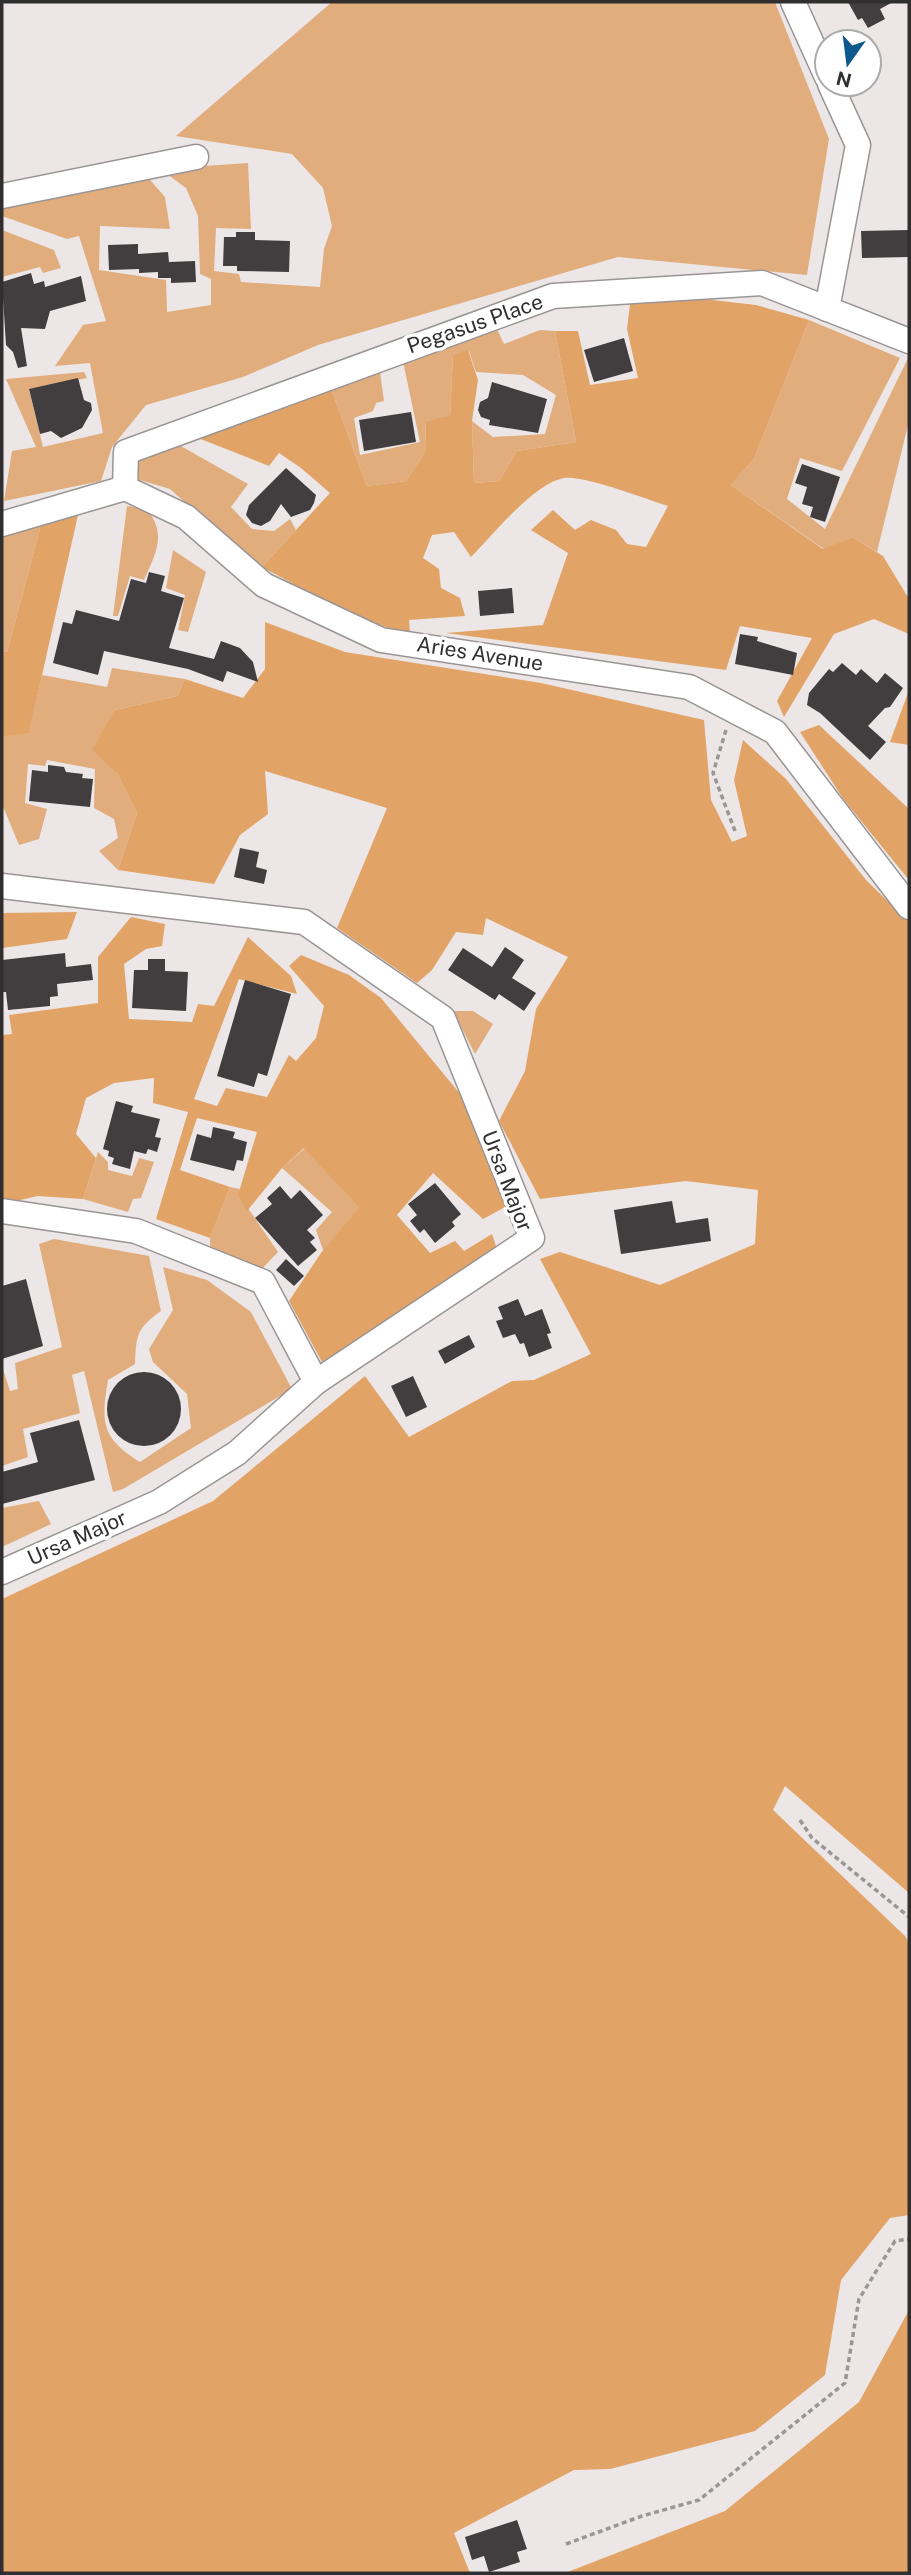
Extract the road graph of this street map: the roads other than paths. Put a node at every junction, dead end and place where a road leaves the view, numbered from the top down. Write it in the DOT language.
graph roads {
  1 [pos="793,2"];
  2 [pos="813,46"];
  3 [pos="836,98"];
  4 [pos="196,157"];
  5 [pos="2,196"];
  6 [pos="827,309"];
  7 [pos="909,341"];
  8 [pos="125,488"];
  9 [pos="2,524"];
  10 [pos="2,886"];
  11 [pos="909,907"];
  12 [pos="2,1211"];
  13 [pos="316,1382"];
  14 [pos="2,1572"];
  1 -- 2 [label="street"];
  3 -- 6 [label="street"];
  4 -- 5 [label="street"];
  6 -- 7 [label="street, Pegasus Place"];
  6 -- 8 [label="street, Pegasus Place"];
  8 -- 9 [label="street"];
  8 -- 11 [label="street, Aries Avenue"];
  10 -- 13 [label="street, Ursa Major"];
  12 -- 13 [label="street"];
  13 -- 14 [label="street, Ursa Major"];
}
